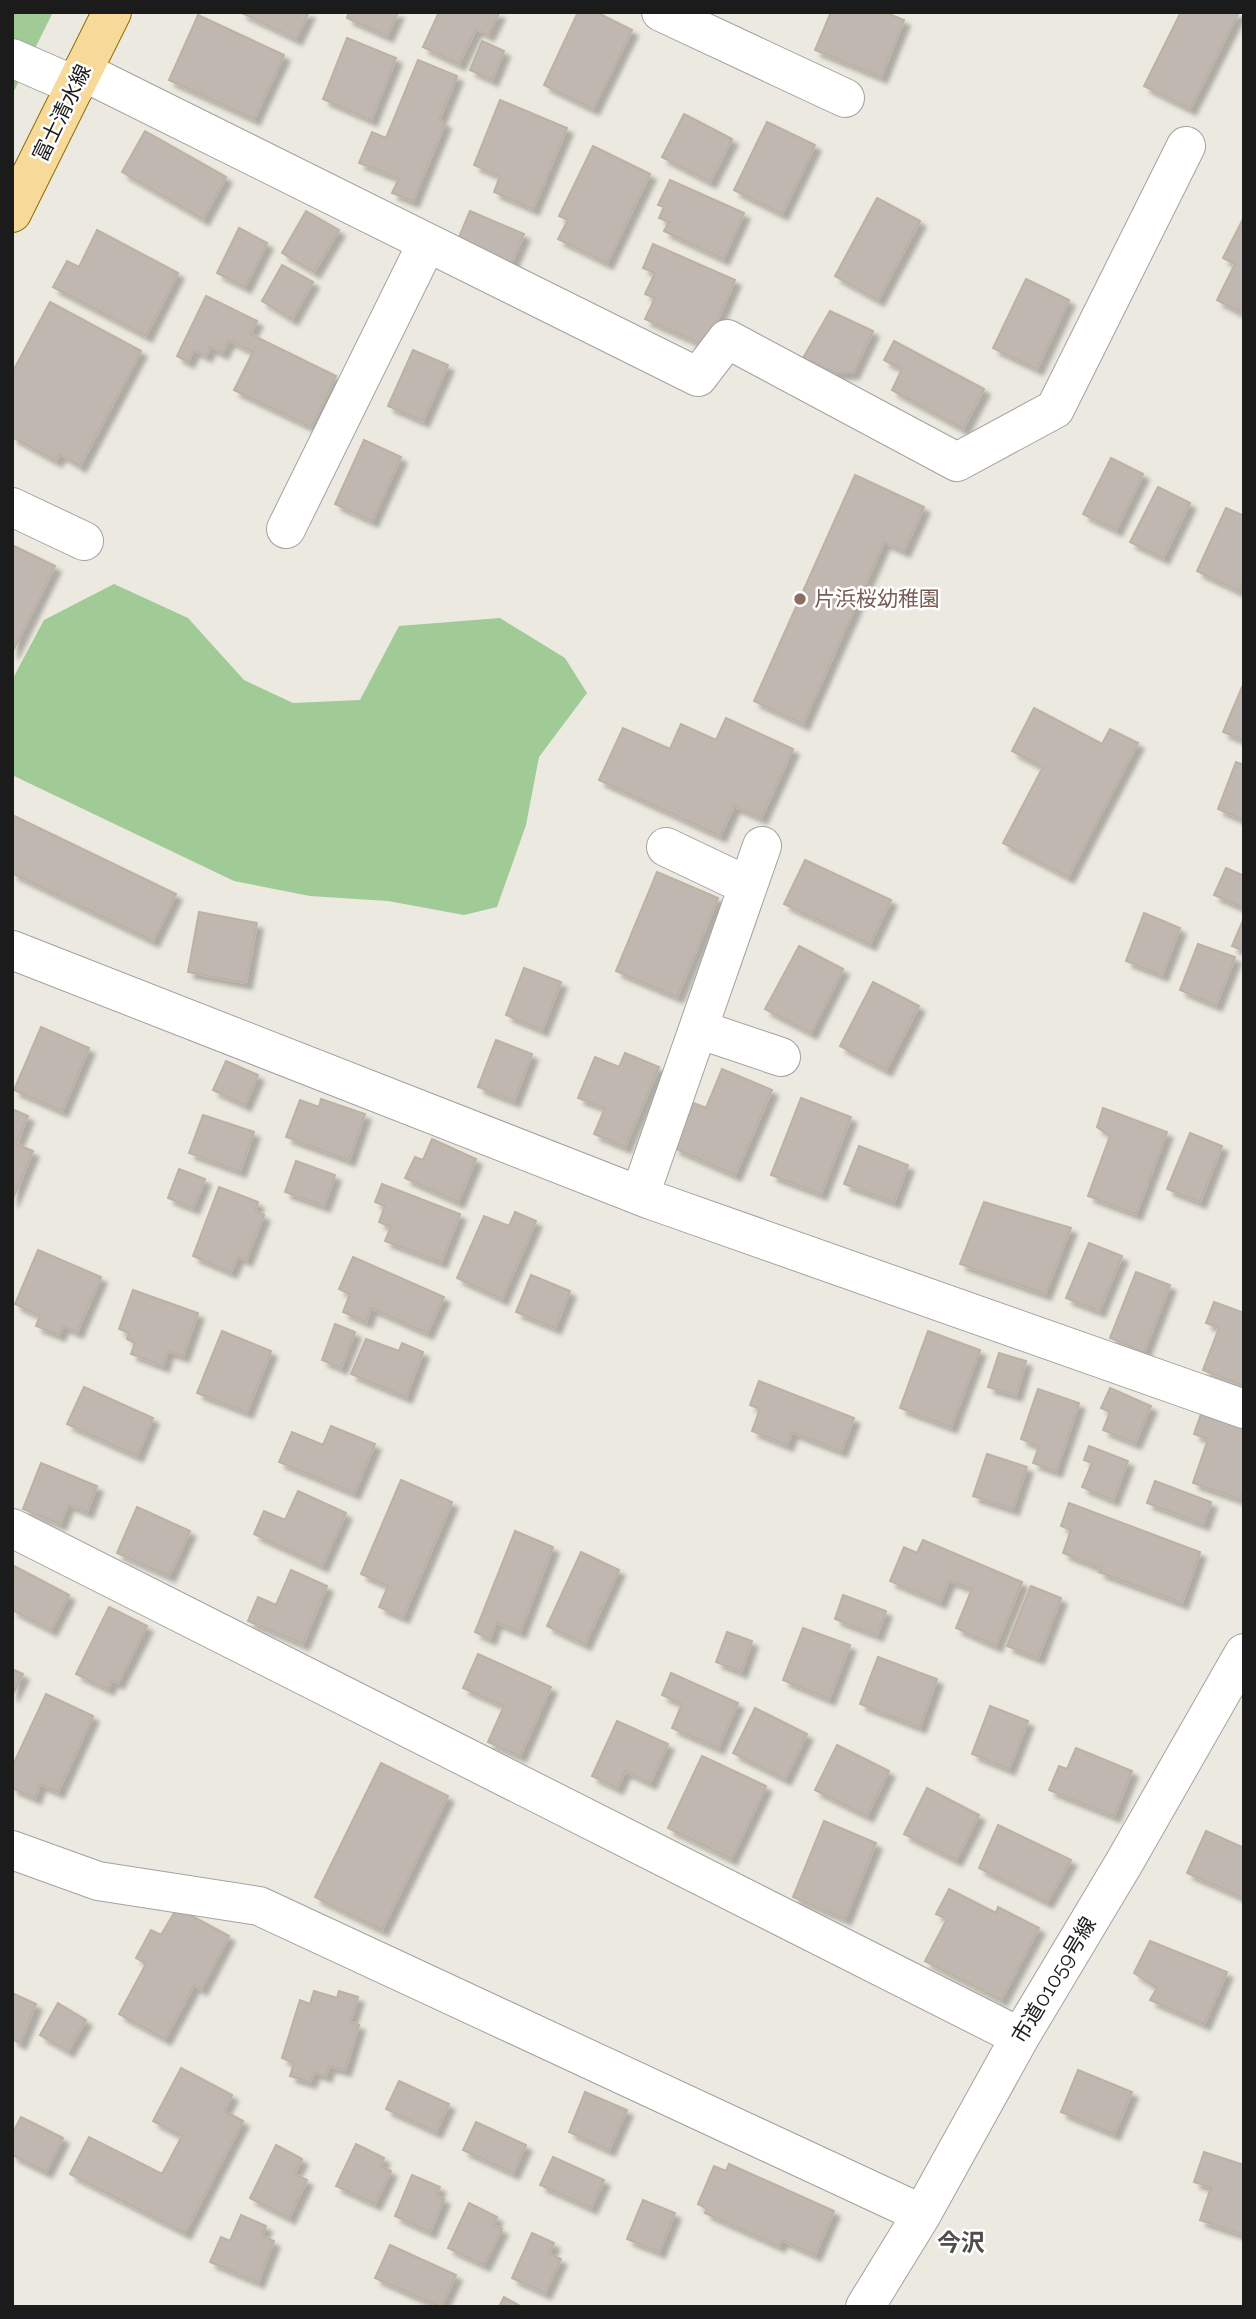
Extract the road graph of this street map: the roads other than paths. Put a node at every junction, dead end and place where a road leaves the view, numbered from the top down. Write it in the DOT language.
graph roads {
  1 [pos="112,12"];
  2 [pos="661,12"];
  3 [pos="12,58"];
  4 [pos="79,78"];
  5 [pos="845,98"];
  6 [pos="1186,146"];
  7 [pos="12,213"];
  8 [pos="428,243"];
  9 [pos="12,507"];
  10 [pos="286,529"];
  11 [pos="84,541"];
  12 [pos="762,846"];
  13 [pos="666,847"];
  14 [pos="748,886"];
  15 [pos="12,950"];
  16 [pos="698,1028"];
  17 [pos="781,1057"];
  18 [pos="640,1195"];
  19 [pos="1244,1409"];
  20 [pos="12,1528"];
  21 [pos="1244,1653"];
  22 [pos="12,1850"];
  23 [pos="1020,2037"];
  24 [pos="922,2214"];
  25 [pos="865,2307"];
  1 -- 4 [label="main road, 富士清水線"];
  2 -- 5 [label="street"];
  3 -- 4 [label="street"];
  4 -- 7 [label="main road, 富士清水線"];
  4 -- 8 [label="street"];
  6 -- 8 [label="street"];
  8 -- 10 [label="street"];
  9 -- 11 [label="street"];
  12 -- 14 [label="street"];
  13 -- 14 [label="street"];
  14 -- 16 [label="street"];
  15 -- 18 [label="street"];
  16 -- 17 [label="street"];
  16 -- 18 [label="street"];
  18 -- 19 [label="street"];
  20 -- 23 [label="street"];
  21 -- 23 [label="street, 市道01059号線"];
  22 -- 24 [label="street"];
  23 -- 24 [label="street, 市道01059号線"];
  24 -- 25 [label="street, 市道01059号線"];
}
